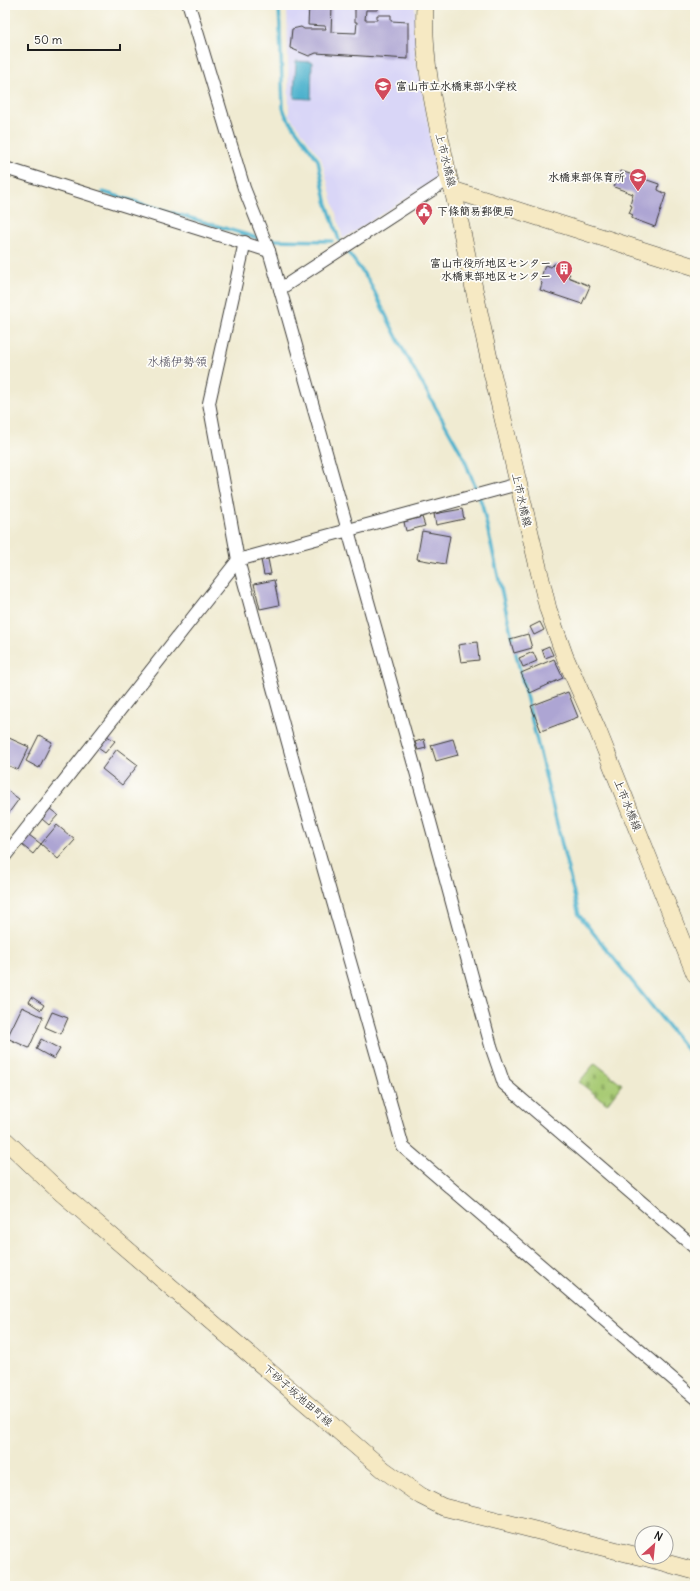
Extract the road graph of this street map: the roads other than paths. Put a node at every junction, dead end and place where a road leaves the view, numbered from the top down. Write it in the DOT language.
graph roads {
  1 [pos="189,5"];
  2 [pos="424,5"];
  3 [pos="5,168"];
  4 [pos="451,185"];
  5 [pos="245,242"];
  6 [pos="269,251"];
  7 [pos="695,268"];
  8 [pos="280,289"];
  9 [pos="518,484"];
  10 [pos="348,531"];
  11 [pos="238,560"];
  12 [pos="5,856"];
  13 [pos="695,974"];
  14 [pos="5,1140"];
  15 [pos="695,1248"];
  16 [pos="695,1398"];
  17 [pos="634,1555"];
  18 [pos="673,1565"];
  19 [pos="695,1571"];
  1 -- 6 [label="street"];
  2 -- 4 [label="main road, 上市水橋線"];
  3 -- 5 [label="street"];
  4 -- 7 [label="main road"];
  4 -- 8 [label="street"];
  4 -- 9 [label="main road, 上市水橋線"];
  5 -- 6 [label="street"];
  5 -- 11 [label="street"];
  6 -- 8 [label="street"];
  8 -- 10 [label="street"];
  9 -- 10 [label="street"];
  9 -- 13 [label="main road, 上市水橋線"];
  10 -- 11 [label="street"];
  10 -- 15 [label="street"];
  11 -- 12 [label="street"];
  11 -- 16 [label="street"];
  14 -- 17 [label="main road, 下砂子坂池田町線"];
  18 -- 19 [label="main road, 下砂子坂池田町線"];
}
